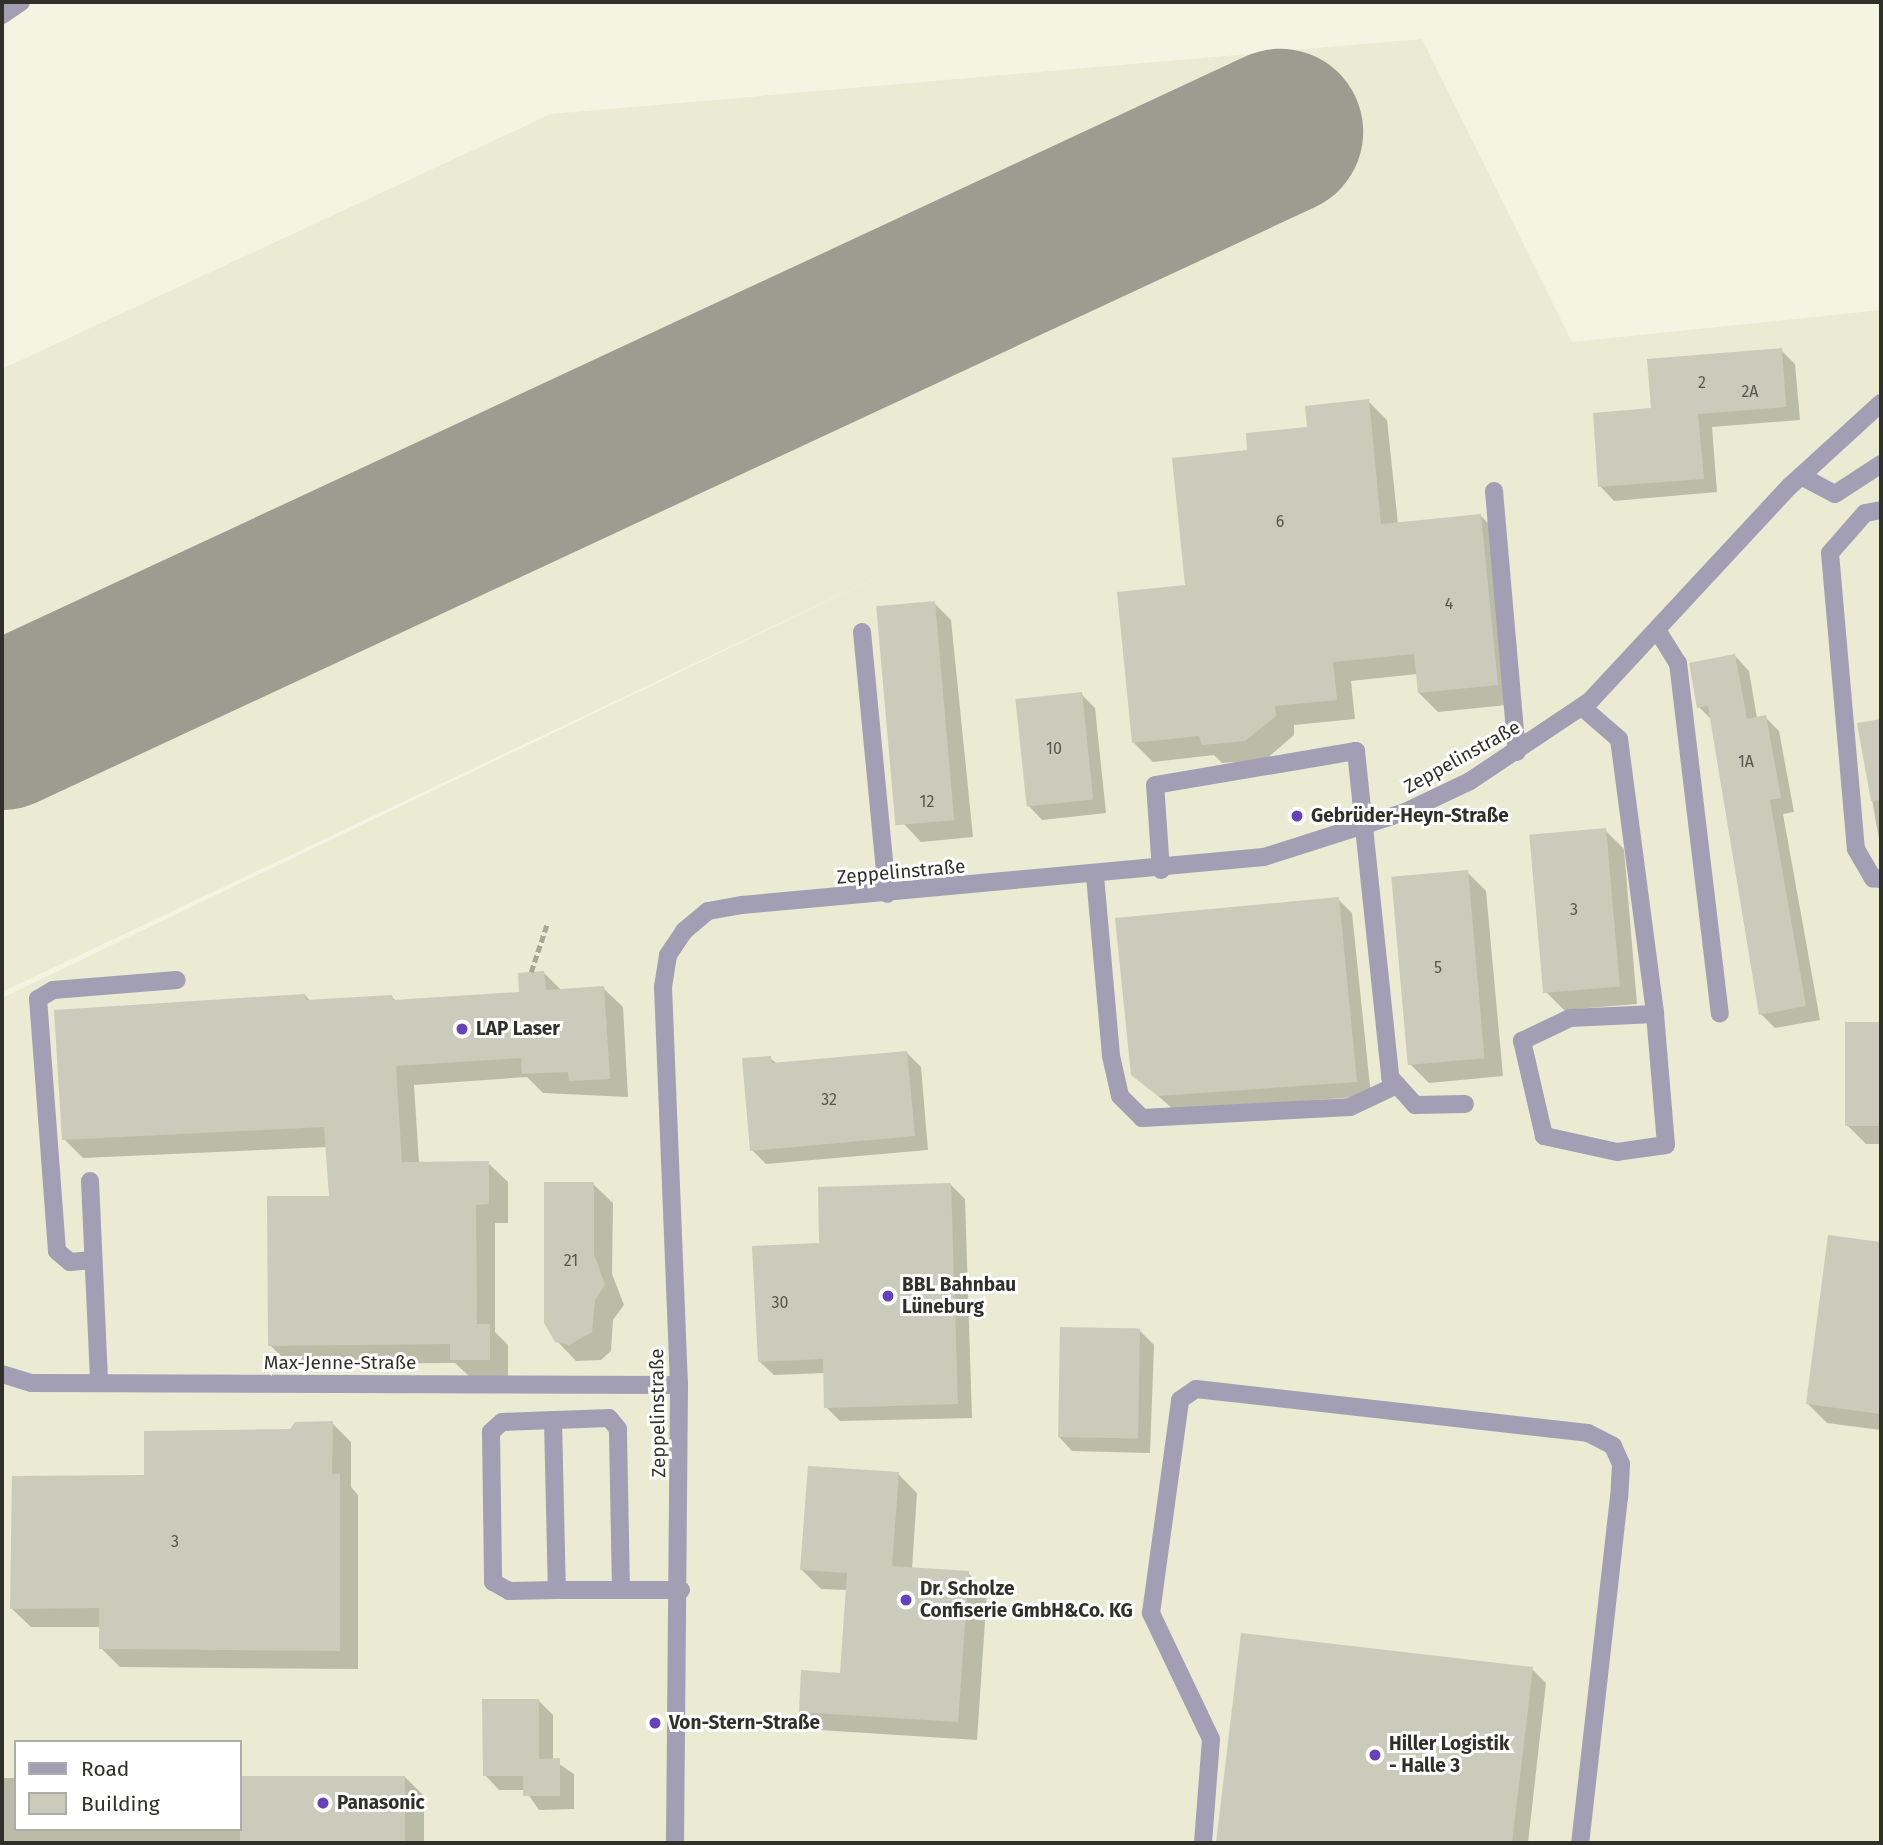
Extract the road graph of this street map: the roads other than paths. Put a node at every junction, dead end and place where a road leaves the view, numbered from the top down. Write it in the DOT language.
graph roads {
  1 [pos="20,2"];
  2 [pos="2,15"];
  3 [pos="1881,403"];
  4 [pos="1881,464"];
  5 [pos="1801,477"];
  6 [pos="1494,491"];
  7 [pos="1881,510"];
  8 [pos="1657,630"];
  9 [pos="862,632"];
  10 [pos="1583,707"];
  11 [pos="1517,752"];
  12 [pos="1363,828"];
  13 [pos="1161,870"];
  14 [pos="1095,876"];
  15 [pos="1881,879"];
  16 [pos="887,894"];
  17 [pos="177,980"];
  18 [pos="1720,1013"];
  19 [pos="1655,1014"];
  20 [pos="1397,1086"];
  21 [pos="1465,1104"];
  22 [pos="90,1181"];
  23 [pos="93,1260"];
  24 [pos="2,1374"];
  25 [pos="99,1383"];
  26 [pos="680,1385"];
  27 [pos="553,1420"];
  28 [pos="558,1590"];
  29 [pos="621,1590"];
  30 [pos="681,1590"];
  31 [pos="675,1843"];
  32 [pos="1203,1843"];
  33 [pos="1580,1843"];
  1 -- 2 [label="street"];
  3 -- 5 [label="street, Zeppelinstraße"];
  4 -- 5 [label="street"];
  5 -- 8 [label="street, Zeppelinstraße"];
  6 -- 11 [label="street"];
  7 -- 15 [label="street"];
  8 -- 10 [label="street, Zeppelinstraße"];
  8 -- 18 [label="street"];
  9 -- 16 [label="street"];
  10 -- 11 [label="street, Zeppelinstraße"];
  10 -- 19 [label="street"];
  11 -- 12 [label="street, Zeppelinstraße"];
  12 -- 13 [label="street, Zeppelinstraße"];
  12 -- 13 [label="street"];
  12 -- 20 [label="street"];
  13 -- 14 [label="street, Zeppelinstraße"];
  14 -- 16 [label="street, Zeppelinstraße"];
  14 -- 20 [label="street"];
  16 -- 26 [label="street, Zeppelinstraße"];
  17 -- 23 [label="street"];
  19 -- 19 [label="street"];
  20 -- 21 [label="street"];
  22 -- 23 [label="street"];
  23 -- 25 [label="street"];
  24 -- 25 [label="street, Max-Jenne-Straße"];
  25 -- 26 [label="street, Max-Jenne-Straße"];
  26 -- 30 [label="street, Zeppelinstraße"];
  27 -- 28 [label="street"];
  27 -- 28 [label="street"];
  27 -- 29 [label="street"];
  28 -- 29 [label="street"];
  29 -- 30 [label="street"];
  30 -- 31 [label="street, Zeppelinstraße"];
  32 -- 33 [label="street"];
}
